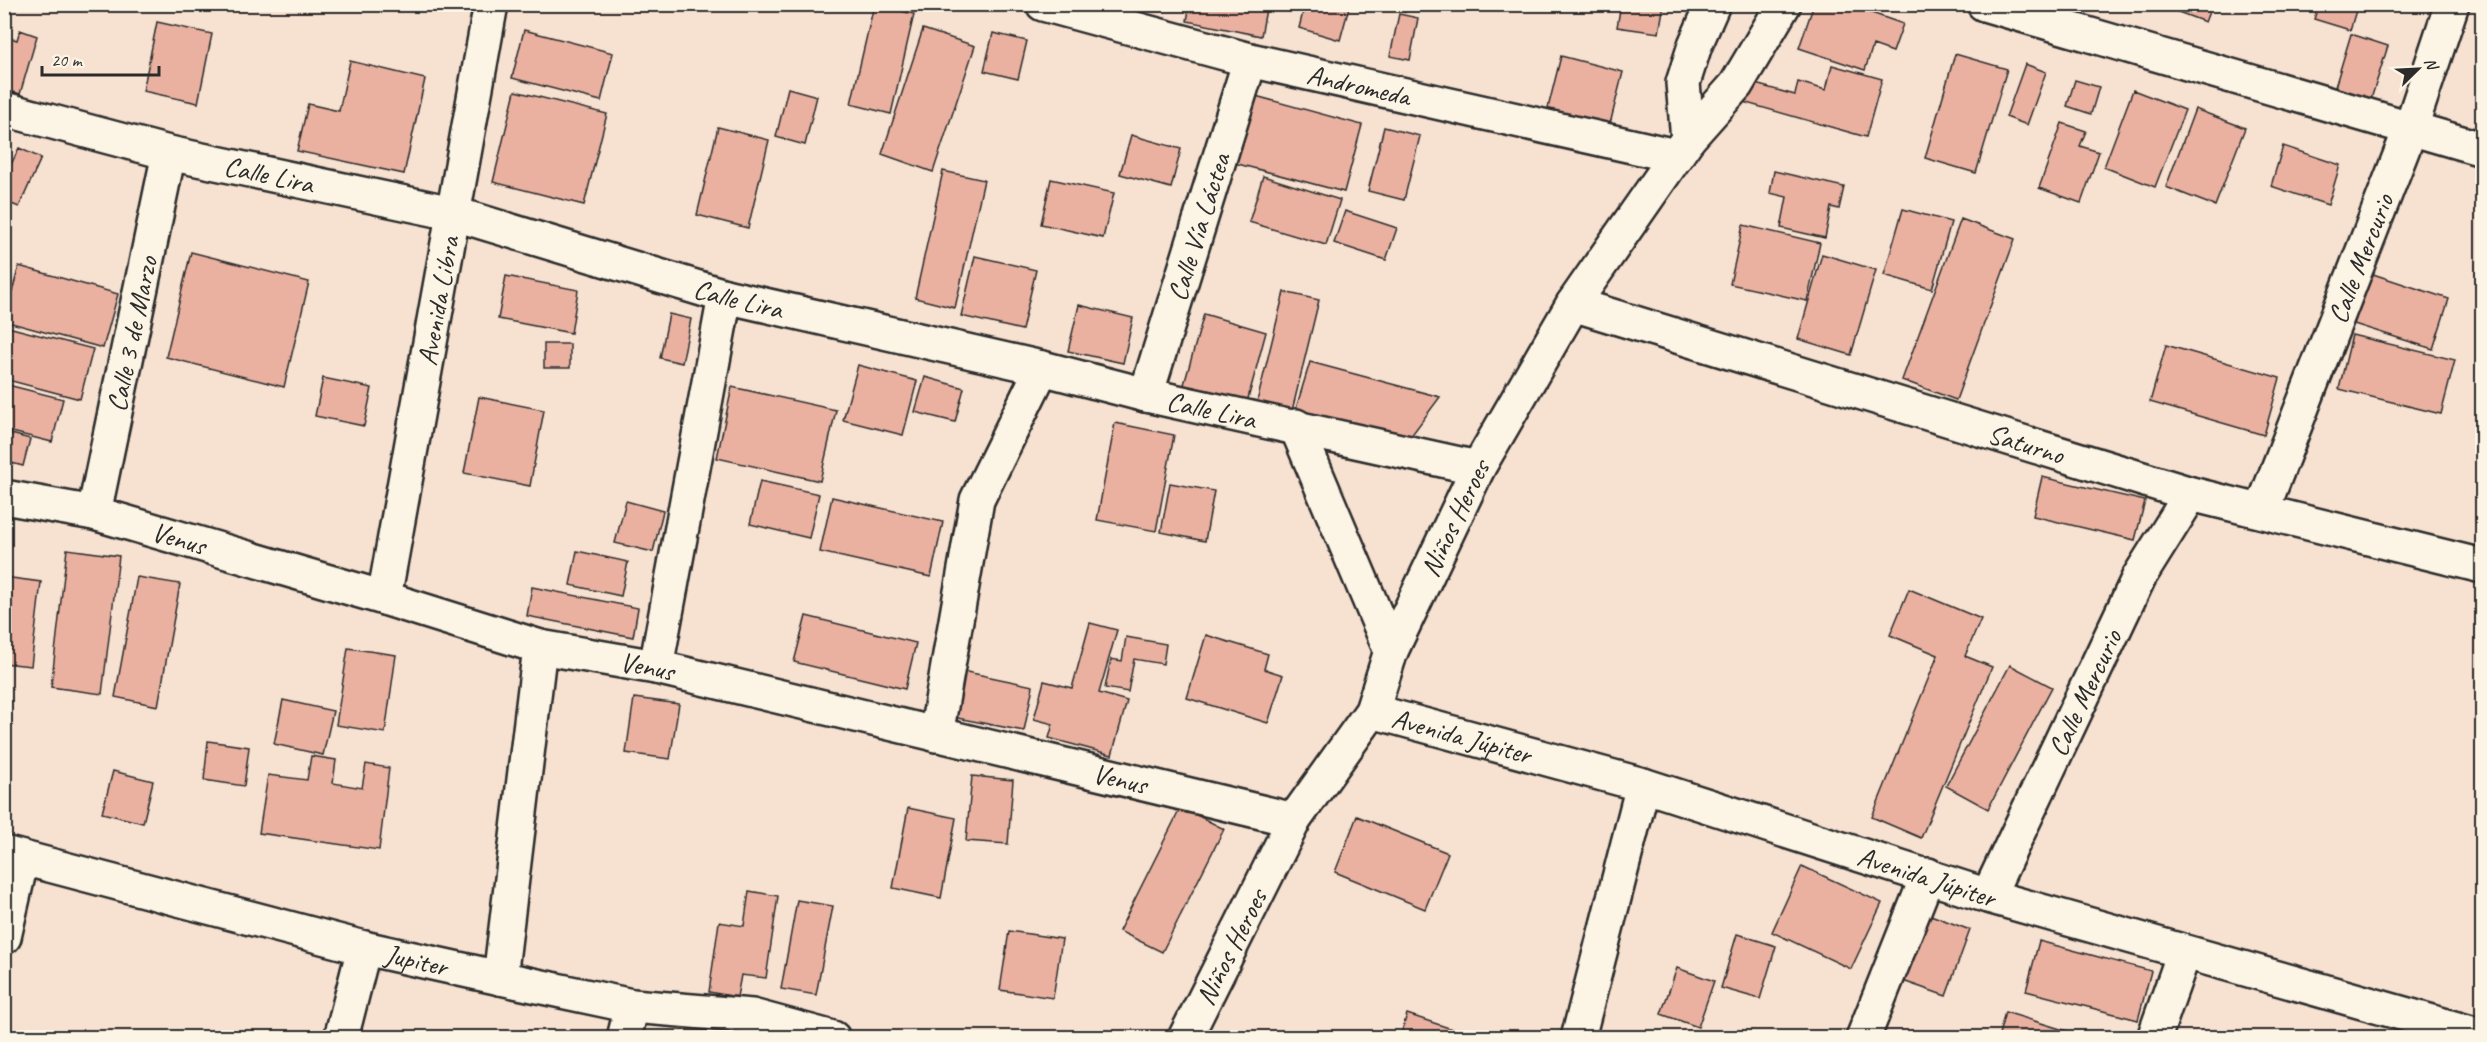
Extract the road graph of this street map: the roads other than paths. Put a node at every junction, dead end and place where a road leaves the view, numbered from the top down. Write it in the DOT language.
graph roads {
  1 [pos="491,4"];
  2 [pos="1043,4"];
  3 [pos="1713,4"];
  4 [pos="1784,4"];
  5 [pos="1983,4"];
  6 [pos="2452,4"];
  7 [pos="1080,9"];
  8 [pos="1250,60"];
  9 [pos="4,109"];
  10 [pos="2410,130"];
  11 [pos="1682,148"];
  12 [pos="2482,149"];
  13 [pos="169,153"];
  14 [pos="452,213"];
  15 [pos="725,296"];
  16 [pos="1573,304"];
  17 [pos="1042,368"];
  18 [pos="1146,395"];
  19 [pos="1296,426"];
  20 [pos="1478,468"];
  21 [pos="2191,494"];
  22 [pos="4,497"];
  23 [pos="2262,510"];
  24 [pos="94,513"];
  25 [pos="2482,566"];
  26 [pos="384,598"];
  27 [pos="540,647"];
  28 [pos="1391,651"];
  29 [pos="656,667"];
  30 [pos="1372,711"];
  31 [pos="936,735"];
  32 [pos="1643,785"];
  33 [pos="1294,820"];
  34 [pos="13,856"];
  35 [pos="1928,875"];
  36 [pos="1988,896"];
  37 [pos="4,937"];
  38 [pos="364,948"];
  39 [pos="2184,953"];
  40 [pos="500,978"];
  41 [pos="632,1006"];
  42 [pos="2463,1034"];
  43 [pos="341,1038"];
  44 [pos="624,1038"];
  45 [pos="833,1038"];
  46 [pos="1185,1038"];
  47 [pos="1578,1038"];
  48 [pos="1863,1038"];
  49 [pos="2154,1038"];
  1 -- 14 [label="street, Avenida Libra"];
  2 -- 7 [label="street, Andromeda"];
  3 -- 11 [label="street"];
  4 -- 11 [label="street, Niños Heroes"];
  5 -- 10 [label="street"];
  6 -- 10 [label="street, Calle Mercurio"];
  7 -- 8 [label="street, Andromeda"];
  8 -- 11 [label="street, Andromeda"];
  8 -- 18 [label="street, Calle Vía Láctea"];
  9 -- 13 [label="street, Calle Lira"];
  10 -- 12 [label="street"];
  10 -- 23 [label="street, Calle Mercurio"];
  11 -- 16 [label="street, Niños Heroes"];
  13 -- 14 [label="street, Calle Lira"];
  13 -- 24 [label="street, Calle 3 de Marzo"];
  14 -- 15 [label="street, Calle Lira"];
  14 -- 26 [label="street, Avenida Libra"];
  15 -- 17 [label="street, Calle Lira"];
  15 -- 29 [label="street"];
  16 -- 20 [label="street, Niños Heroes"];
  16 -- 21 [label="street, Saturno"];
  17 -- 18 [label="street, Calle Lira"];
  17 -- 31 [label="street"];
  18 -- 19 [label="street, Calle Lira"];
  19 -- 20 [label="street, Calle Lira"];
  19 -- 28 [label="street"];
  20 -- 28 [label="street, Niños Heroes"];
  21 -- 23 [label="street, Saturno"];
  21 -- 36 [label="street, Calle Mercurio"];
  22 -- 24 [label="street, Venus"];
  23 -- 25 [label="street, Saturno"];
  24 -- 26 [label="street, Venus"];
  26 -- 27 [label="street, Venus"];
  27 -- 29 [label="street, Venus"];
  27 -- 40 [label="street"];
  28 -- 30 [label="street, Niños Heroes"];
  29 -- 31 [label="street, Venus"];
  30 -- 32 [label="street, Avenida Júpiter"];
  30 -- 33 [label="street, Niños Heroes"];
  31 -- 33 [label="street, Venus"];
  32 -- 35 [label="street, Avenida Júpiter"];
  32 -- 47 [label="street"];
  33 -- 46 [label="street, Niños Heroes"];
  34 -- 37 [label="street"];
  34 -- 38 [label="street, Jupiter"];
  35 -- 36 [label="street, Avenida Júpiter"];
  35 -- 48 [label="street"];
  36 -- 39 [label="street, Avenida Júpiter"];
  38 -- 40 [label="street, Jupiter"];
  38 -- 43 [label="street"];
  39 -- 42 [label="street, Avenida Júpiter"];
  39 -- 49 [label="street"];
  40 -- 41 [label="street, Jupiter"];
  41 -- 44 [label="street"];
  41 -- 45 [label="street, Jupiter"];
}
